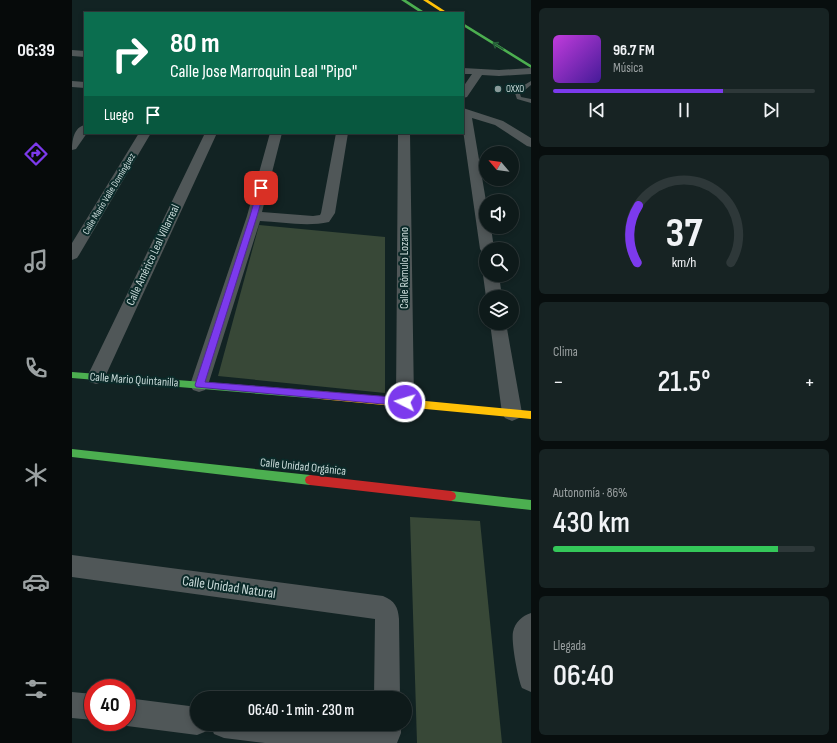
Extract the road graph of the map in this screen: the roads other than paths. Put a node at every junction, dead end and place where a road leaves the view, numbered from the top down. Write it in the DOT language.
graph roads {
  1 [pos="403,0"];
  2 [pos="425,0"];
  3 [pos="442,10"];
  4 [pos="422,12"];
  5 [pos="464,25"];
  6 [pos="72,53"];
  7 [pos="84,54"];
  8 [pos="507,64"];
  9 [pos="531,67"];
  10 [pos="464,71"];
  11 [pos="531,71"];
  12 [pos="479,72"];
  13 [pos="520,72"];
  14 [pos="531,80"];
  15 [pos="531,83"];
  16 [pos="72,84"];
  17 [pos="84,85"];
  18 [pos="464,94"];
  19 [pos="531,101"];
  20 [pos="464,111"];
  21 [pos="84,129"];
  22 [pos="144,134"];
  23 [pos="211,134"];
  24 [pos="276,134"];
  25 [pos="342,134"];
  26 [pos="404,134"];
  27 [pos="531,143"];
  28 [pos="72,146"];
  29 [pos="254,216"];
  30 [pos="486,242"];
  31 [pos="72,255"];
  32 [pos="499,330"];
  33 [pos="72,375"];
  34 [pos="96,377"];
  35 [pos="199,385"];
  36 [pos="405,402"];
  37 [pos="512,413"];
  38 [pos="531,414"];
  39 [pos="72,453"];
  40 [pos="531,505"];
  41 [pos="72,566"];
  42 [pos="530,626"];
  43 [pos="531,679"];
  44 [pos="387,691"];
  45 [pos="72,705"];
  46 [pos="84,706"];
  47 [pos="136,713"];
  48 [pos="190,720"];
  49 [pos="279,731"];
  50 [pos="387,731"];
  51 [pos="373,743"];
  52 [pos="377,743"];
  1 -- 4 [label="street"];
  2 -- 3 [label="street"];
  3 -- 4 [label="street"];
  9 -- 5 [label="street, one-way"];
  6 -- 7 [label="street"];
  8 -- 13 [label="street"];
  10 -- 12 [label="street"];
  11 -- 13 [label="street"];
  12 -- 13 [label="street"];
  12 -- 18 [label="street"];
  13 -- 14 [label="street"];
  15 -- 19 [label="lane"];
  16 -- 17 [label="street"];
  20 -- 27 [label="street"];
  20 -- 30 [label="street"];
  21 -- 28 [label="street"];
  22 -- 31 [label="street, Calle Mario Valle Domínguez"];
  23 -- 34 [label="street, Calle Américo Leal Villarreal"];
  24 -- 29 [label="street"];
  25 -- 29 [label="street"];
  26 -- 36 [label="street, Calle Rómulo Lozano"];
  29 -- 35 [label="street"];
  32 -- 37 [label="street"];
  33 -- 34 [label="street, Calle Mario Quintanilla"];
  34 -- 35 [label="street, Calle Mario Quintanilla"];
  35 -- 36 [label="street, Calle Mario Quintanilla"];
  36 -- 37 [label="street, Calle Mario Quintanilla"];
  37 -- 38 [label="street, Calle Mario Quintanilla"];
  39 -- 40 [label="street, Calle Unidad Orgánica"];
  41 -- 44 [label="street, Calle Unidad Natural"];
  42 -- 43 [label="street"];
  45 -- 46 [label="street"];
  47 -- 48 [label="street"];
  49 -- 51 [label="street"];
  50 -- 52 [label="street"];
}
